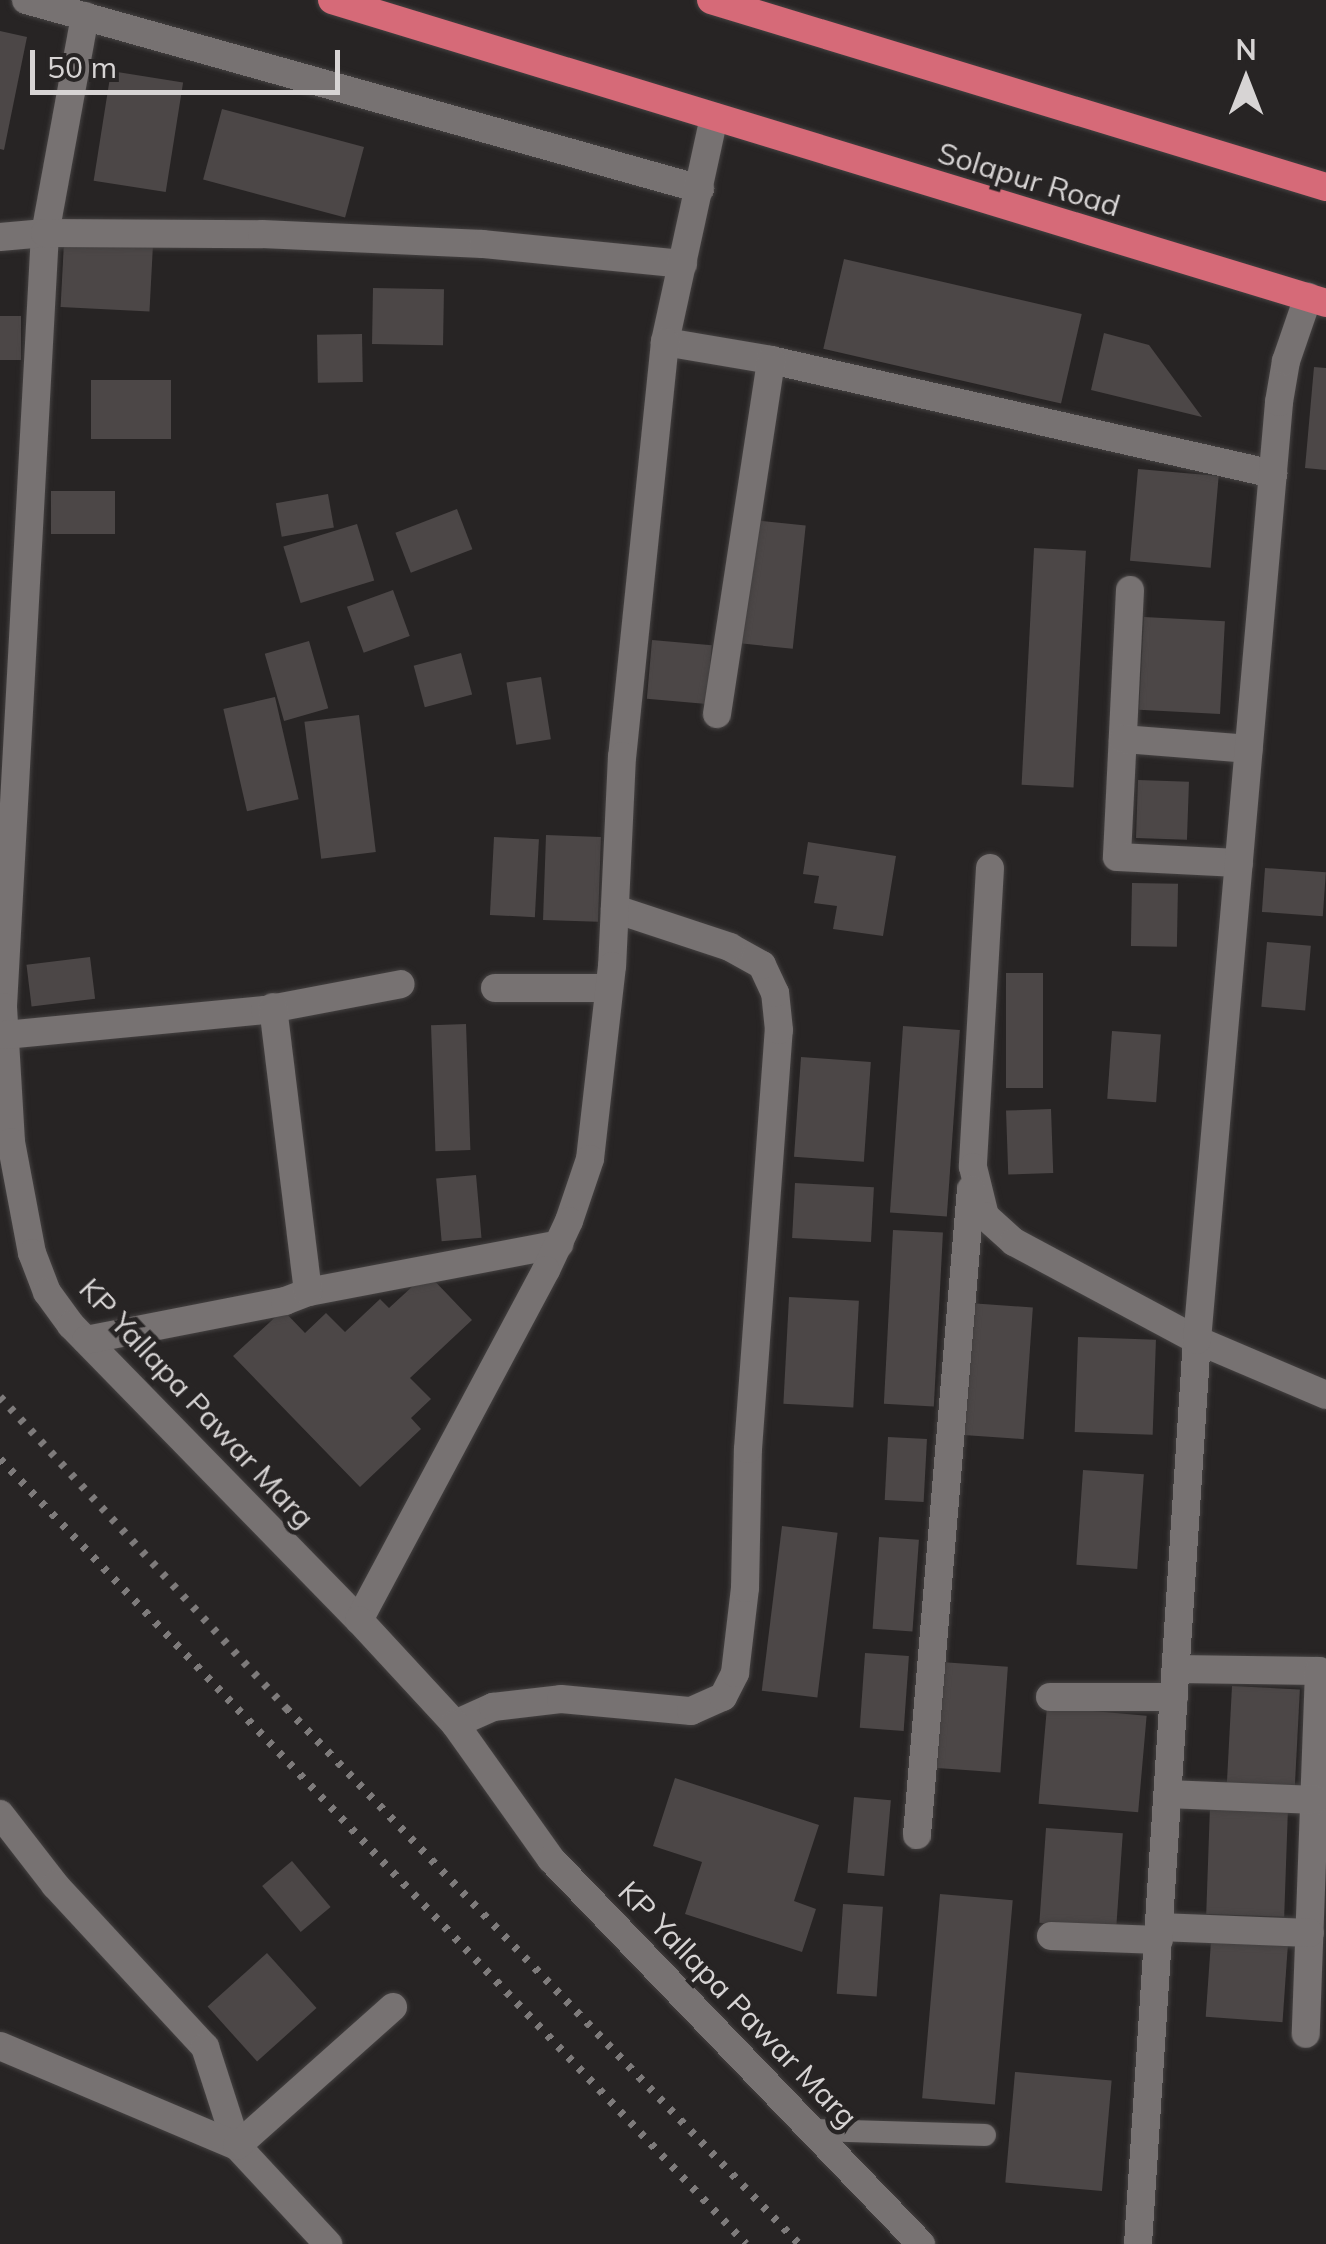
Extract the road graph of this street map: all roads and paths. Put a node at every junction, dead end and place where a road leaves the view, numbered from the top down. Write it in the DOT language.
graph roads {
  1 [pos="26,0"];
  2 [pos="332,0"];
  3 [pos="711,0"];
  4 [pos="85,16"];
  5 [pos="714,117"];
  6 [pos="1326,188"];
  7 [pos="700,190"];
  8 [pos="45,233"];
  9 [pos="0,238"];
  10 [pos="683,264"];
  11 [pos="1317,300"];
  12 [pos="665,342"];
  13 [pos="771,360"];
  14 [pos="1273,474"];
  15 [pos="1130,590"];
  16 [pos="717,714"];
  17 [pos="1123,739"];
  18 [pos="1249,749"];
  19 [pos="1239,863"];
  20 [pos="990,868"];
  21 [pos="614,909"];
  22 [pos="2,974"];
  23 [pos="401,984"];
  24 [pos="495,988"];
  25 [pos="609,988"];
  26 [pos="273,1007"];
  27 [pos="5,1035"];
  28 [pos="973,1168"];
  29 [pos="559,1244"];
  30 [pos="308,1292"];
  31 [pos="86,1340"];
  32 [pos="1197,1340"];
  33 [pos="1326,1395"];
  34 [pos="359,1620"];
  35 [pos="1175,1683"];
  36 [pos="1050,1697"];
  37 [pos="456,1724"];
  38 [pos="1168,1794"];
  39 [pos="1314,1800"];
  40 [pos="0,1814"];
  41 [pos="917,1835"];
  42 [pos="1310,1933"];
  43 [pos="1159,1934"];
  44 [pos="1051,1936"];
  45 [pos="392,2007"];
  46 [pos="1306,2034"];
  47 [pos="0,2046"];
  48 [pos="816,2130"];
  49 [pos="984,2134"];
  50 [pos="237,2146"];
  51 [pos="328,2244"];
  52 [pos="922,2244"];
  53 [pos="1138,2244"];
  1 -- 4 [label="street"];
  2 -- 5 [label="highway, Solapur Road"];
  3 -- 6 [label="highway"];
  4 -- 7 [label="street"];
  4 -- 8 [label="street, KP Yallapa Pawar Marg"];
  5 -- 7 [label="street"];
  5 -- 11 [label="highway, Solapur Road"];
  7 -- 10 [label="street"];
  8 -- 9 [label="street"];
  8 -- 10 [label="street"];
  8 -- 22 [label="street, KP Yallapa Pawar Marg"];
  10 -- 12 [label="street"];
  11 -- 14 [label="street"];
  12 -- 13 [label="street"];
  12 -- 21 [label="street"];
  13 -- 14 [label="street"];
  13 -- 16 [label="street"];
  14 -- 18 [label="street"];
  15 -- 17 [label="street"];
  17 -- 18 [label="street"];
  17 -- 19 [label="street"];
  18 -- 19 [label="street"];
  19 -- 32 [label="street"];
  20 -- 28 [label="street"];
  21 -- 25 [label="street"];
  21 -- 37 [label="street"];
  22 -- 27 [label="street, KP Yallapa Pawar Marg"];
  23 -- 26 [label="street"];
  24 -- 25 [label="street"];
  25 -- 29 [label="street"];
  26 -- 27 [label="street"];
  26 -- 30 [label="street"];
  27 -- 31 [label="street, KP Yallapa Pawar Marg"];
  28 -- 32 [label="street"];
  28 -- 41 [label="street"];
  29 -- 30 [label="street"];
  29 -- 34 [label="street"];
  30 -- 31 [label="street"];
  31 -- 34 [label="street, KP Yallapa Pawar Marg"];
  32 -- 33 [label="street"];
  32 -- 35 [label="street"];
  34 -- 37 [label="street, KP Yallapa Pawar Marg"];
  35 -- 36 [label="street"];
  35 -- 38 [label="street"];
  35 -- 39 [label="street"];
  37 -- 48 [label="street, KP Yallapa Pawar Marg"];
  38 -- 39 [label="street"];
  38 -- 43 [label="street"];
  39 -- 42 [label="street"];
  40 -- 50 [label="street"];
  42 -- 43 [label="street"];
  42 -- 46 [label="street"];
  43 -- 44 [label="street"];
  43 -- 53 [label="street"];
  45 -- 50 [label="street"];
  47 -- 50 [label="street"];
  48 -- 49 [label="lane"];
  48 -- 52 [label="street, KP Yallapa Pawar Marg"];
  50 -- 51 [label="street"];
}
